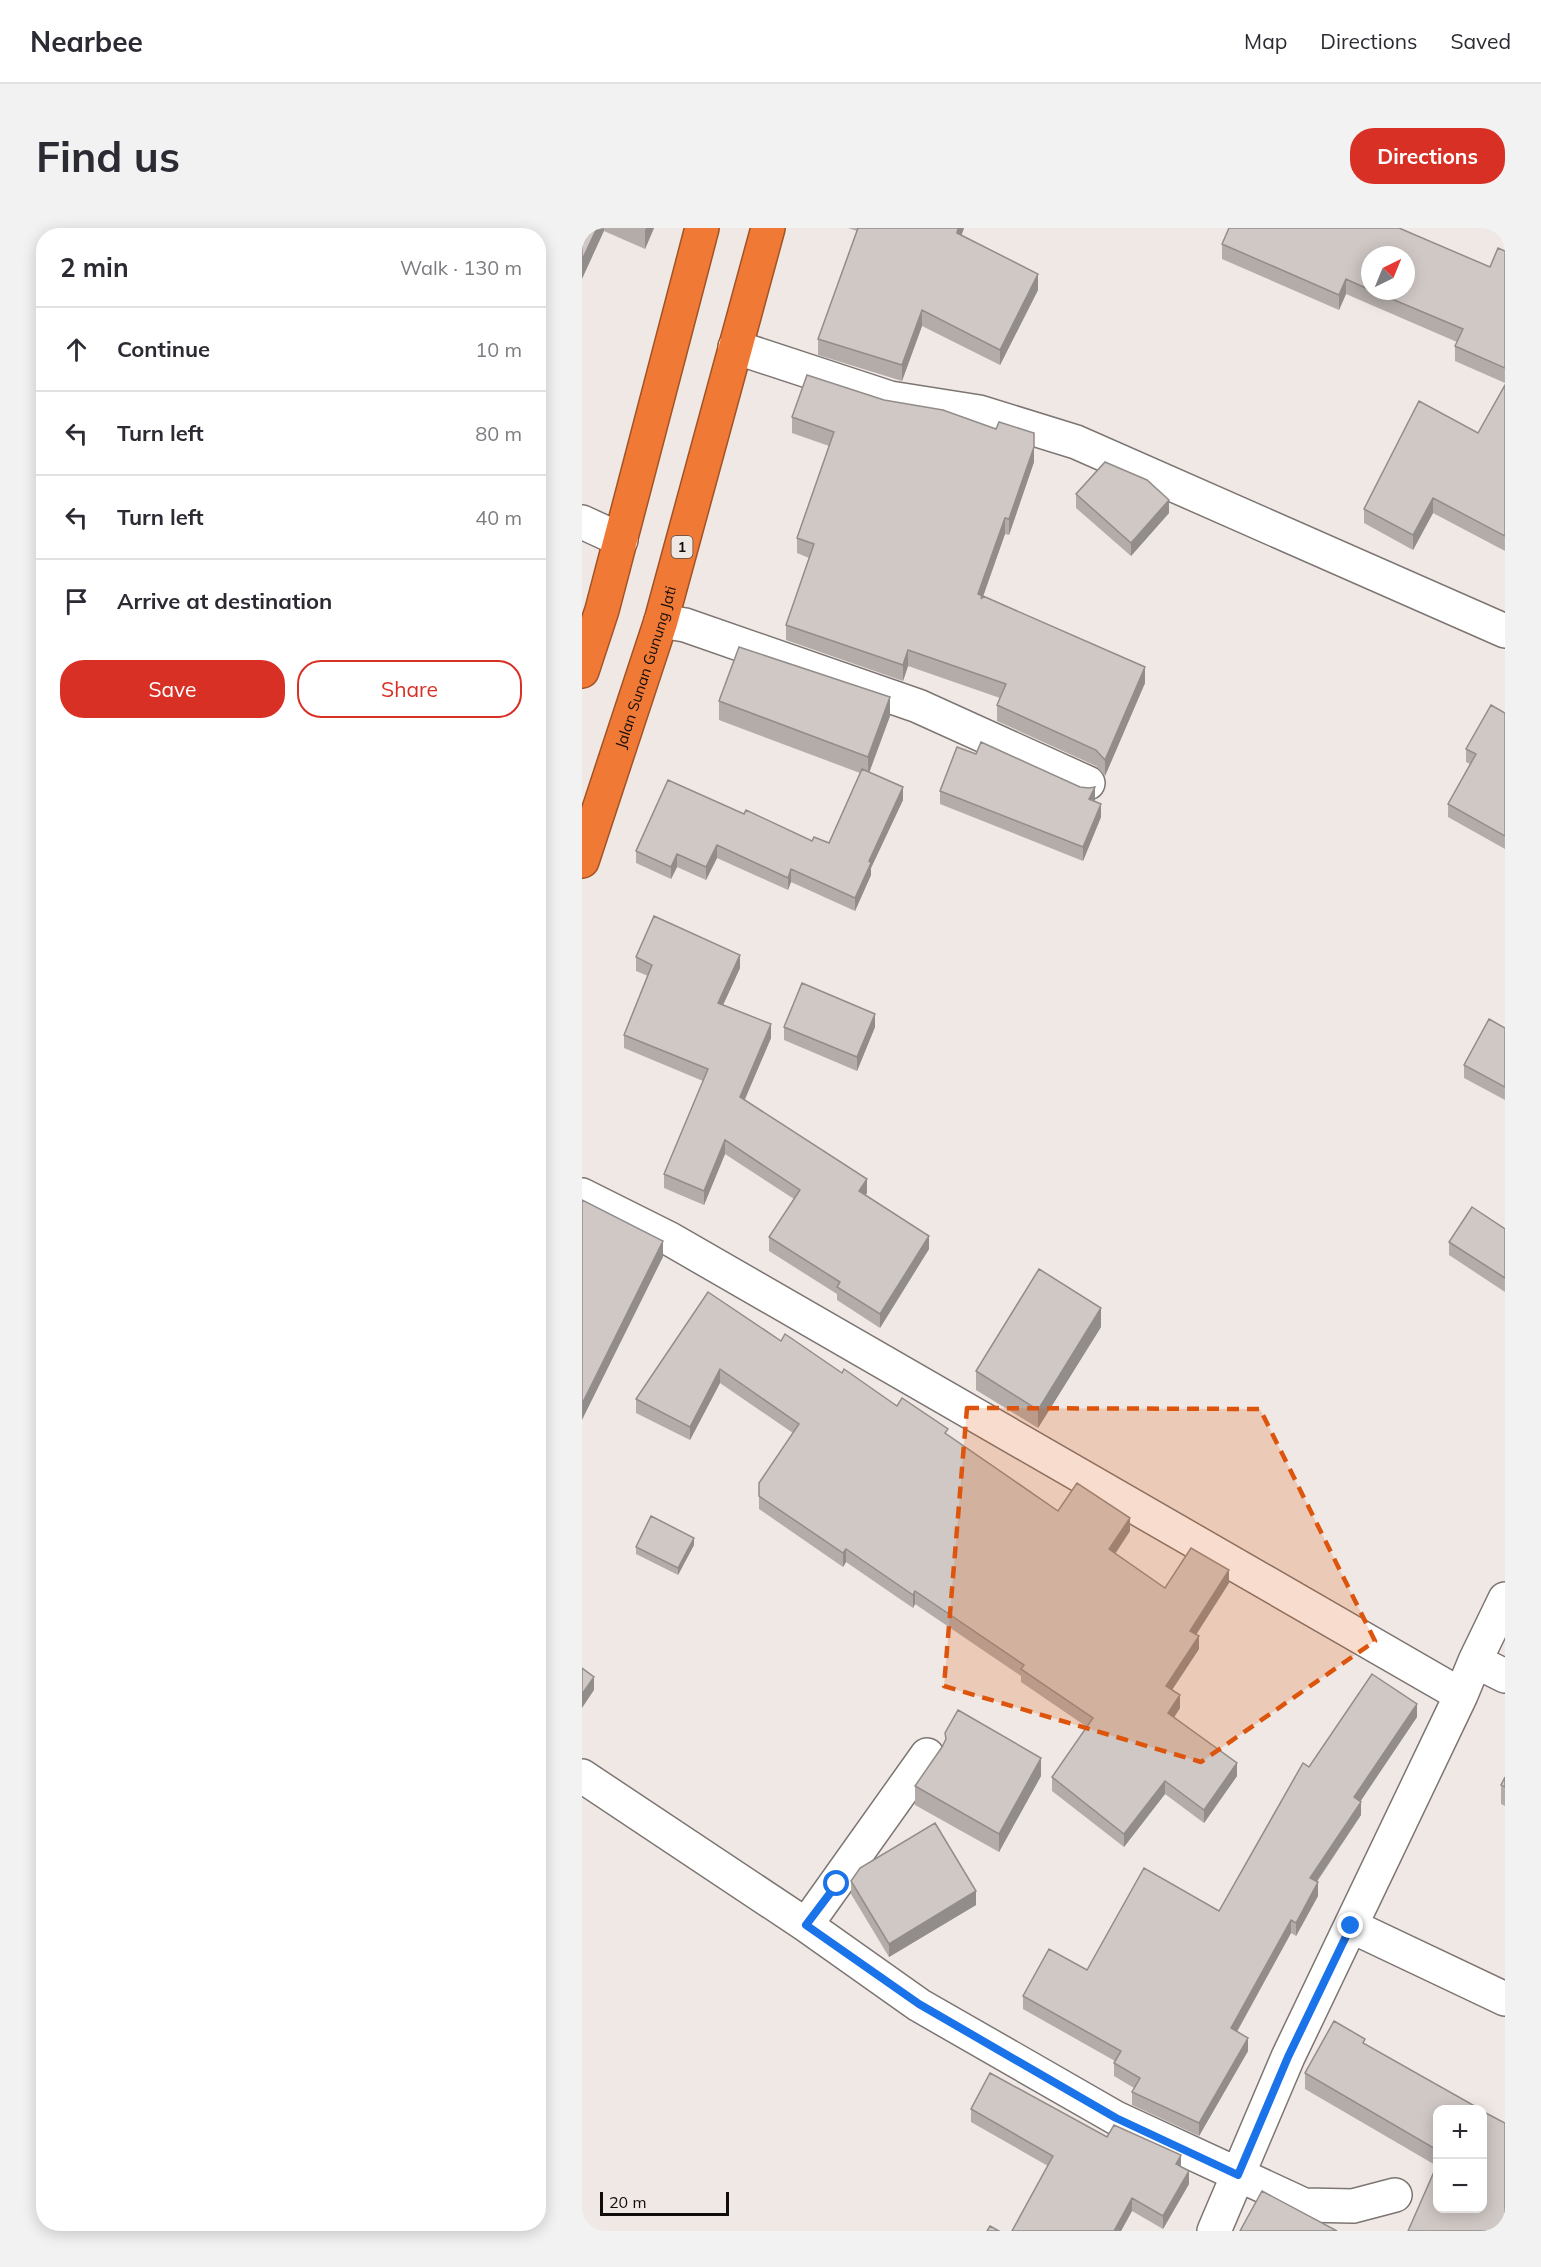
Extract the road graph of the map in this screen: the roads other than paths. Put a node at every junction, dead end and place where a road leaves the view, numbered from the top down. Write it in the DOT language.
graph roads {
  1 [pos="702,228"];
  2 [pos="768,228"];
  3 [pos="735,347"];
  4 [pos="582,522"];
  5 [pos="621,540"];
  6 [pos="661,621"];
  7 [pos="1505,631"];
  8 [pos="582,671"];
  9 [pos="1088,783"];
  10 [pos="582,861"];
  11 [pos="582,1195"];
  12 [pos="1505,1599"];
  13 [pos="1475,1661"];
  14 [pos="1505,1676"];
  15 [pos="1461,1695"];
  16 [pos="927,1755"];
  17 [pos="582,1776"];
  18 [pos="806,1925"];
  19 [pos="1351,1926"];
  20 [pos="1505,1999"];
  21 [pos="1238,2175"];
  22 [pos="1395,2195"];
  23 [pos="1214,2231"];
  1 -- 5 [label="highway"];
  2 -- 3 [label="highway, Jalan Sunan Gunung Jati / 1"];
  3 -- 6 [label="highway, Jalan Sunan Gunung Jati / 1"];
  3 -- 7 [label="street"];
  4 -- 5 [label="street"];
  5 -- 8 [label="highway"];
  6 -- 9 [label="street"];
  6 -- 10 [label="highway, Jalan Sunan Gunung Jati / 1"];
  11 -- 15 [label="street"];
  12 -- 13 [label="street"];
  13 -- 14 [label="street"];
  13 -- 15 [label="street"];
  15 -- 19 [label="street"];
  16 -- 18 [label="street"];
  17 -- 18 [label="street"];
  18 -- 21 [label="street"];
  19 -- 20 [label="street"];
  19 -- 21 [label="street"];
  21 -- 22 [label="street"];
  21 -- 23 [label="street"];
}
